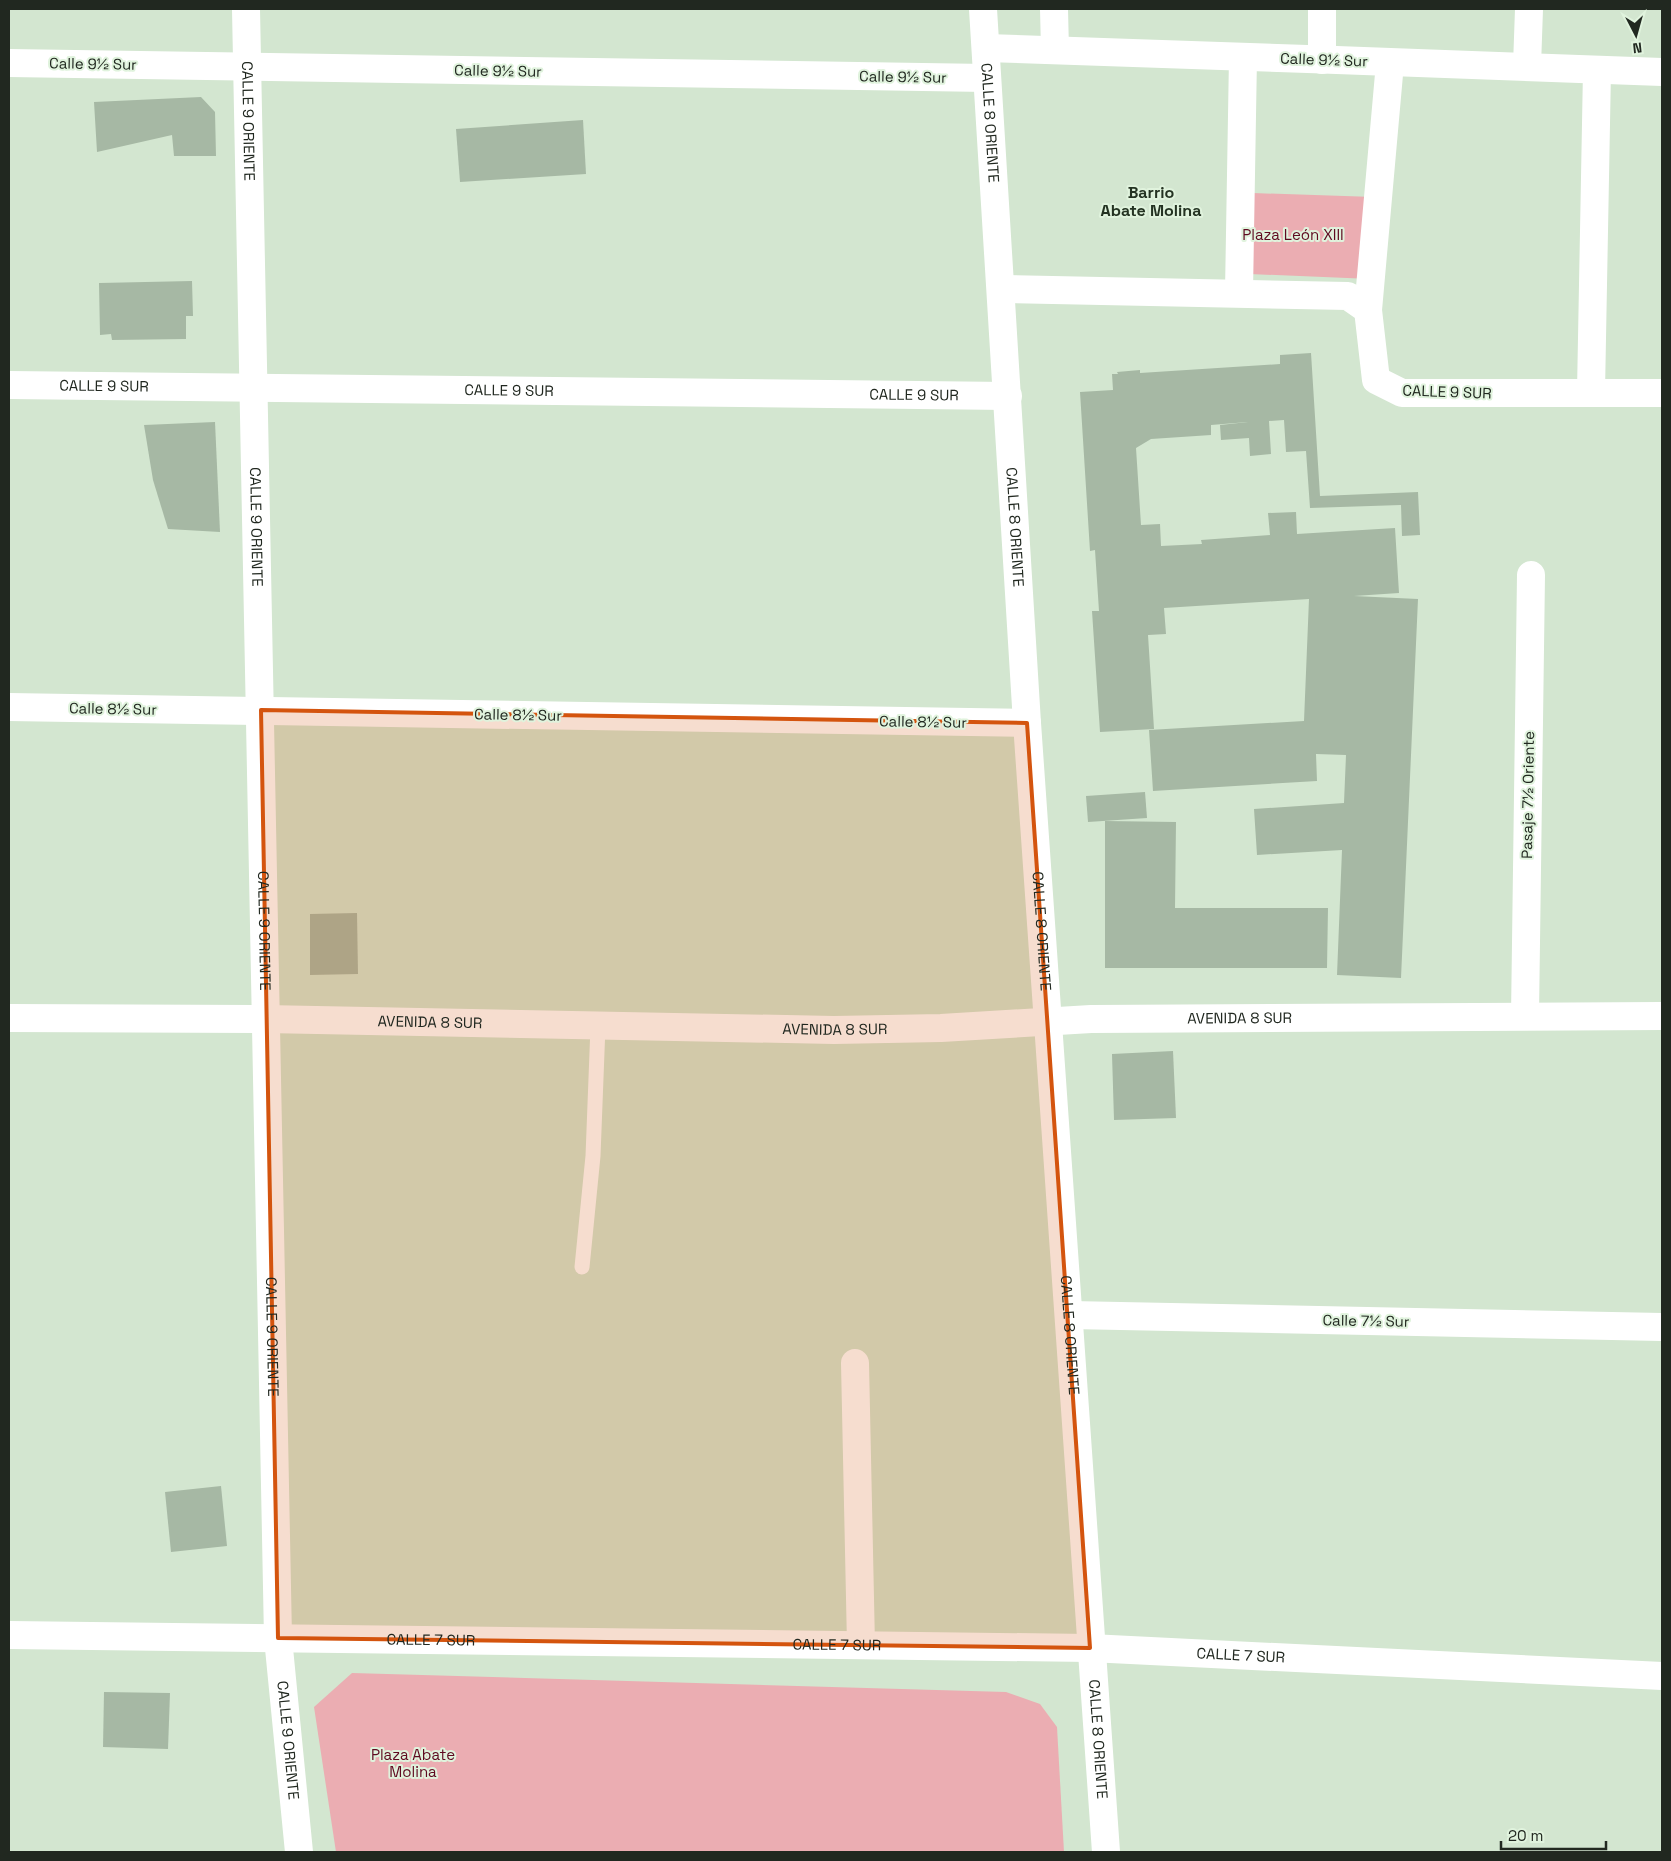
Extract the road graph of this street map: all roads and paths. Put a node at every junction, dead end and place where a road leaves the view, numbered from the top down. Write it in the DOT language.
graph roads {
  1 [pos="246,9"];
  2 [pos="983,9"];
  3 [pos="1054,9"];
  4 [pos="1322,9"];
  5 [pos="1529,9"];
  6 [pos="986,48"];
  7 [pos="1055,50"];
  8 [pos="1243,57"];
  9 [pos="1322,60"];
  10 [pos="9,63"];
  11 [pos="1390,63"];
  12 [pos="1527,66"];
  13 [pos="247,67"];
  14 [pos="1597,70"];
  15 [pos="1662,72"];
  16 [pos="988,78"];
  17 [pos="1001,289"];
  18 [pos="1239,292"];
  19 [pos="1368,310"];
  20 [pos="9,385"];
  21 [pos="253,388"];
  22 [pos="1591,392"];
  23 [pos="1662,393"];
  24 [pos="1008,396"];
  25 [pos="1531,575"];
  26 [pos="9,707"];
  27 [pos="261,710"];
  28 [pos="1027,723"];
  29 [pos="1525,1016"];
  30 [pos="1662,1016"];
  31 [pos="9,1018"];
  32 [pos="265,1019"];
  33 [pos="1048,1022"];
  34 [pos="598,1026"];
  35 [pos="582,1267"];
  36 [pos="1070,1315"];
  37 [pos="1662,1327"];
  38 [pos="855,1363"];
  39 [pos="9,1635"];
  40 [pos="278,1638"];
  41 [pos="861,1645"];
  42 [pos="1090,1648"];
  43 [pos="1662,1676"];
  44 [pos="299,1852"];
  45 [pos="1106,1852"];
  1 -- 13 [label="street, CALLE 9 ORIENTE"];
  2 -- 6 [label="street, CALLE 8 ORIENTE"];
  3 -- 7 [label="street"];
  4 -- 9 [label="street"];
  5 -- 12 [label="street"];
  6 -- 7 [label="street, Calle 9½ Sur"];
  6 -- 16 [label="street, CALLE 8 ORIENTE"];
  7 -- 8 [label="street, Calle 9½ Sur"];
  8 -- 9 [label="street, Calle 9½ Sur"];
  8 -- 18 [label="street"];
  9 -- 11 [label="street, Calle 9½ Sur"];
  10 -- 13 [label="street, Calle 9½ Sur"];
  11 -- 12 [label="street, Calle 9½ Sur"];
  11 -- 19 [label="street"];
  12 -- 14 [label="street, Calle 9½ Sur"];
  13 -- 16 [label="street, Calle 9½ Sur"];
  13 -- 21 [label="street, CALLE 9 ORIENTE"];
  14 -- 15 [label="street, Calle 9½ Sur"];
  14 -- 22 [label="street"];
  16 -- 17 [label="street, CALLE 8 ORIENTE"];
  17 -- 18 [label="street"];
  17 -- 24 [label="street, CALLE 8 ORIENTE"];
  18 -- 19 [label="street"];
  19 -- 22 [label="street, CALLE 9 SUR"];
  20 -- 21 [label="street, CALLE 9 SUR"];
  21 -- 24 [label="street, CALLE 9 SUR"];
  21 -- 27 [label="street, CALLE 9 ORIENTE"];
  22 -- 23 [label="street, CALLE 9 SUR"];
  24 -- 28 [label="street, CALLE 8 ORIENTE"];
  25 -- 29 [label="street, Pasaje 7½ Oriente"];
  26 -- 27 [label="street, Calle 8½ Sur"];
  27 -- 28 [label="street, Calle 8½ Sur"];
  27 -- 32 [label="street, CALLE 9 ORIENTE"];
  28 -- 33 [label="street, CALLE 8 ORIENTE"];
  29 -- 30 [label="street, AVENIDA 8 SUR"];
  29 -- 33 [label="street, AVENIDA 8 SUR"];
  31 -- 32 [label="street, AVENIDA 8 SUR"];
  32 -- 34 [label="street, AVENIDA 8 SUR"];
  32 -- 40 [label="street, CALLE 9 ORIENTE"];
  33 -- 34 [label="street, AVENIDA 8 SUR"];
  33 -- 36 [label="street, CALLE 8 ORIENTE"];
  34 -- 35 [label="lane"];
  36 -- 37 [label="street, Calle 7½ Sur"];
  36 -- 42 [label="street, CALLE 8 ORIENTE"];
  38 -- 41 [label="street"];
  39 -- 40 [label="street, CALLE 7 SUR"];
  40 -- 41 [label="street, CALLE 7 SUR"];
  40 -- 44 [label="street, CALLE 9 ORIENTE"];
  41 -- 42 [label="street, CALLE 7 SUR"];
  42 -- 43 [label="street, CALLE 7 SUR"];
  42 -- 45 [label="street, CALLE 8 ORIENTE"];
}
